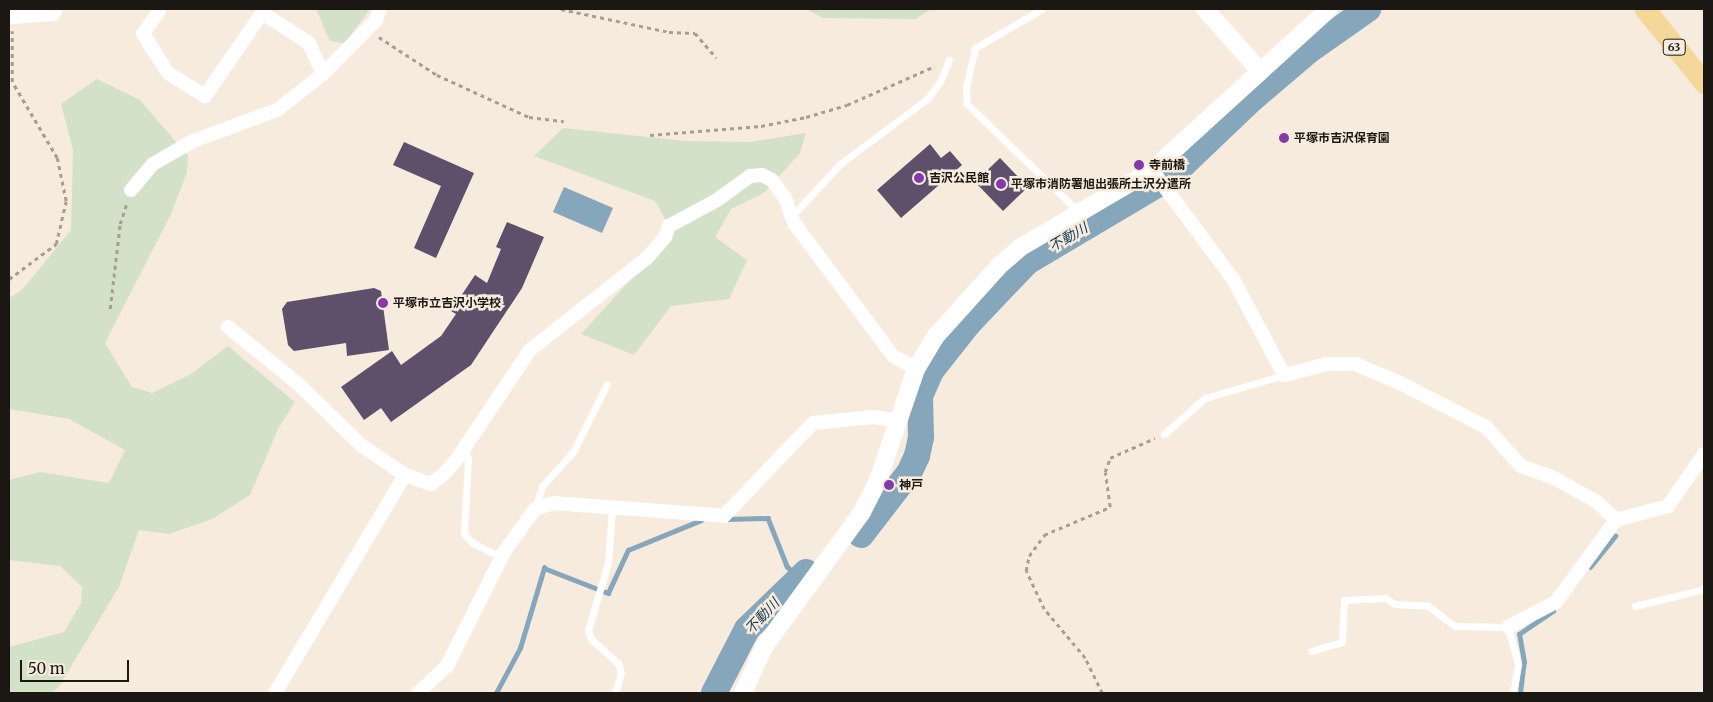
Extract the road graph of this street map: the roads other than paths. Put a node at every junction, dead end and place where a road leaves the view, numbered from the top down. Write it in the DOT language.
graph roads {
  1 [pos="56,9"];
  2 [pos="160,9"];
  3 [pos="380,9"];
  4 [pos="1042,9"];
  5 [pos="1205,9"];
  6 [pos="1329,9"];
  7 [pos="1645,9"];
  8 [pos="264,11"];
  9 [pos="12,13"];
  10 [pos="949,60"];
  11 [pos="1260,71"];
  12 [pos="323,74"];
  13 [pos="1704,83"];
  14 [pos="1152,170"];
  15 [pos="131,190"];
  16 [pos="1079,213"];
  17 [pos="791,217"];
  18 [pos="228,327"];
  19 [pos="916,369"];
  20 [pos="1284,375"];
  21 [pos="607,384"];
  22 [pos="898,422"];
  23 [pos="1164,434"];
  24 [pos="464,449"];
  25 [pos="1704,454"];
  26 [pos="404,475"];
  27 [pos="535,509"];
  28 [pos="612,509"];
  29 [pos="1616,520"];
  30 [pos="501,557"];
  31 [pos="1704,589"];
  32 [pos="1635,606"];
  33 [pos="1508,627"];
  34 [pos="1311,650"];
  35 [pos="275,693"];
  36 [pos="418,693"];
  37 [pos="615,693"];
  38 [pos="743,693"];
  39 [pos="1513,693"];
  1 -- 9 [label="street"];
  2 -- 8 [label="street"];
  3 -- 12 [label="street"];
  4 -- 16 [label="lane"];
  5 -- 11 [label="street"];
  6 -- 11 [label="street"];
  7 -- 13 [label="main road, 63"];
  8 -- 12 [label="street"];
  10 -- 17 [label="lane"];
  11 -- 14 [label="street"];
  12 -- 15 [label="street"];
  14 -- 16 [label="street"];
  14 -- 20 [label="street"];
  16 -- 19 [label="street"];
  17 -- 19 [label="street"];
  17 -- 24 [label="street"];
  18 -- 26 [label="street"];
  19 -- 22 [label="street"];
  20 -- 23 [label="lane"];
  20 -- 29 [label="street"];
  21 -- 27 [label="lane"];
  22 -- 28 [label="street"];
  22 -- 38 [label="street"];
  24 -- 26 [label="street"];
  24 -- 30 [label="lane"];
  25 -- 29 [label="street"];
  26 -- 35 [label="street"];
  27 -- 28 [label="street"];
  27 -- 30 [label="street"];
  28 -- 37 [label="lane"];
  29 -- 33 [label="street"];
  30 -- 36 [label="street"];
  31 -- 32 [label="lane"];
  33 -- 34 [label="lane"];
  33 -- 39 [label="lane"];
}
